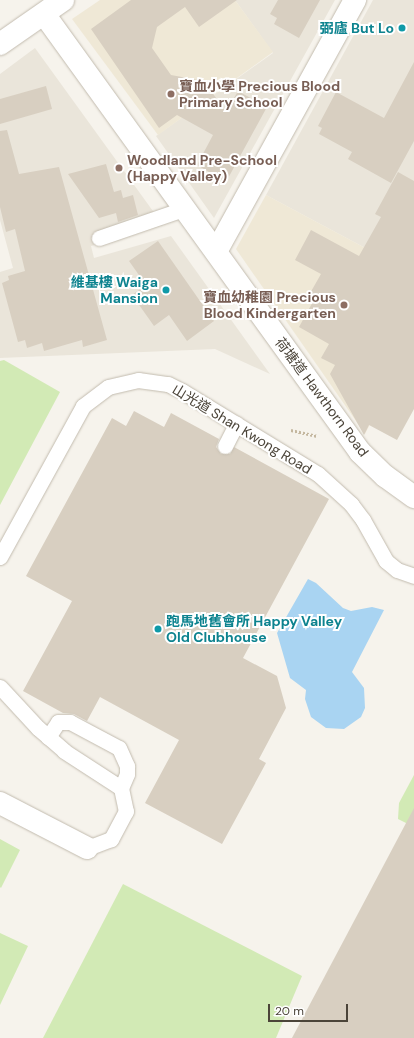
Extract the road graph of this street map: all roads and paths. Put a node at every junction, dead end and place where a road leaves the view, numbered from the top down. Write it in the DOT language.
graph roads {
  1 [pos="63,0"];
  2 [pos="355,0"];
  3 [pos="44,14"];
  4 [pos="0,44"];
  5 [pos="186,208"];
  6 [pos="99,238"];
  7 [pos="217,250"];
  8 [pos="236,424"];
  9 [pos="225,446"];
  10 [pos="414,497"];
  11 [pos="0,557"];
  12 [pos="414,576"];
  13 [pos="0,687"];
  14 [pos="48,737"];
  15 [pos="121,788"];
  16 [pos="0,803"];
  17 [pos="87,848"];
  1 -- 3 [label="street"];
  2 -- 7 [label="street"];
  3 -- 4 [label="street"];
  3 -- 5 [label="street, 荷塘道 Hawthorn Road"];
  5 -- 6 [label="lane"];
  5 -- 7 [label="street, 荷塘道 Hawthorn Road"];
  7 -- 10 [label="street, 荷塘道 Hawthorn Road"];
  8 -- 9 [label="lane"];
  8 -- 11 [label="lane, 山光道 Shan Kwong Road"];
  8 -- 12 [label="lane, 山光道 Shan Kwong Road"];
  13 -- 14 [label="lane"];
  14 -- 15 [label="lane"];
  14 -- 15 [label="lane"];
  15 -- 17 [label="lane"];
  16 -- 17 [label="street"];
}
